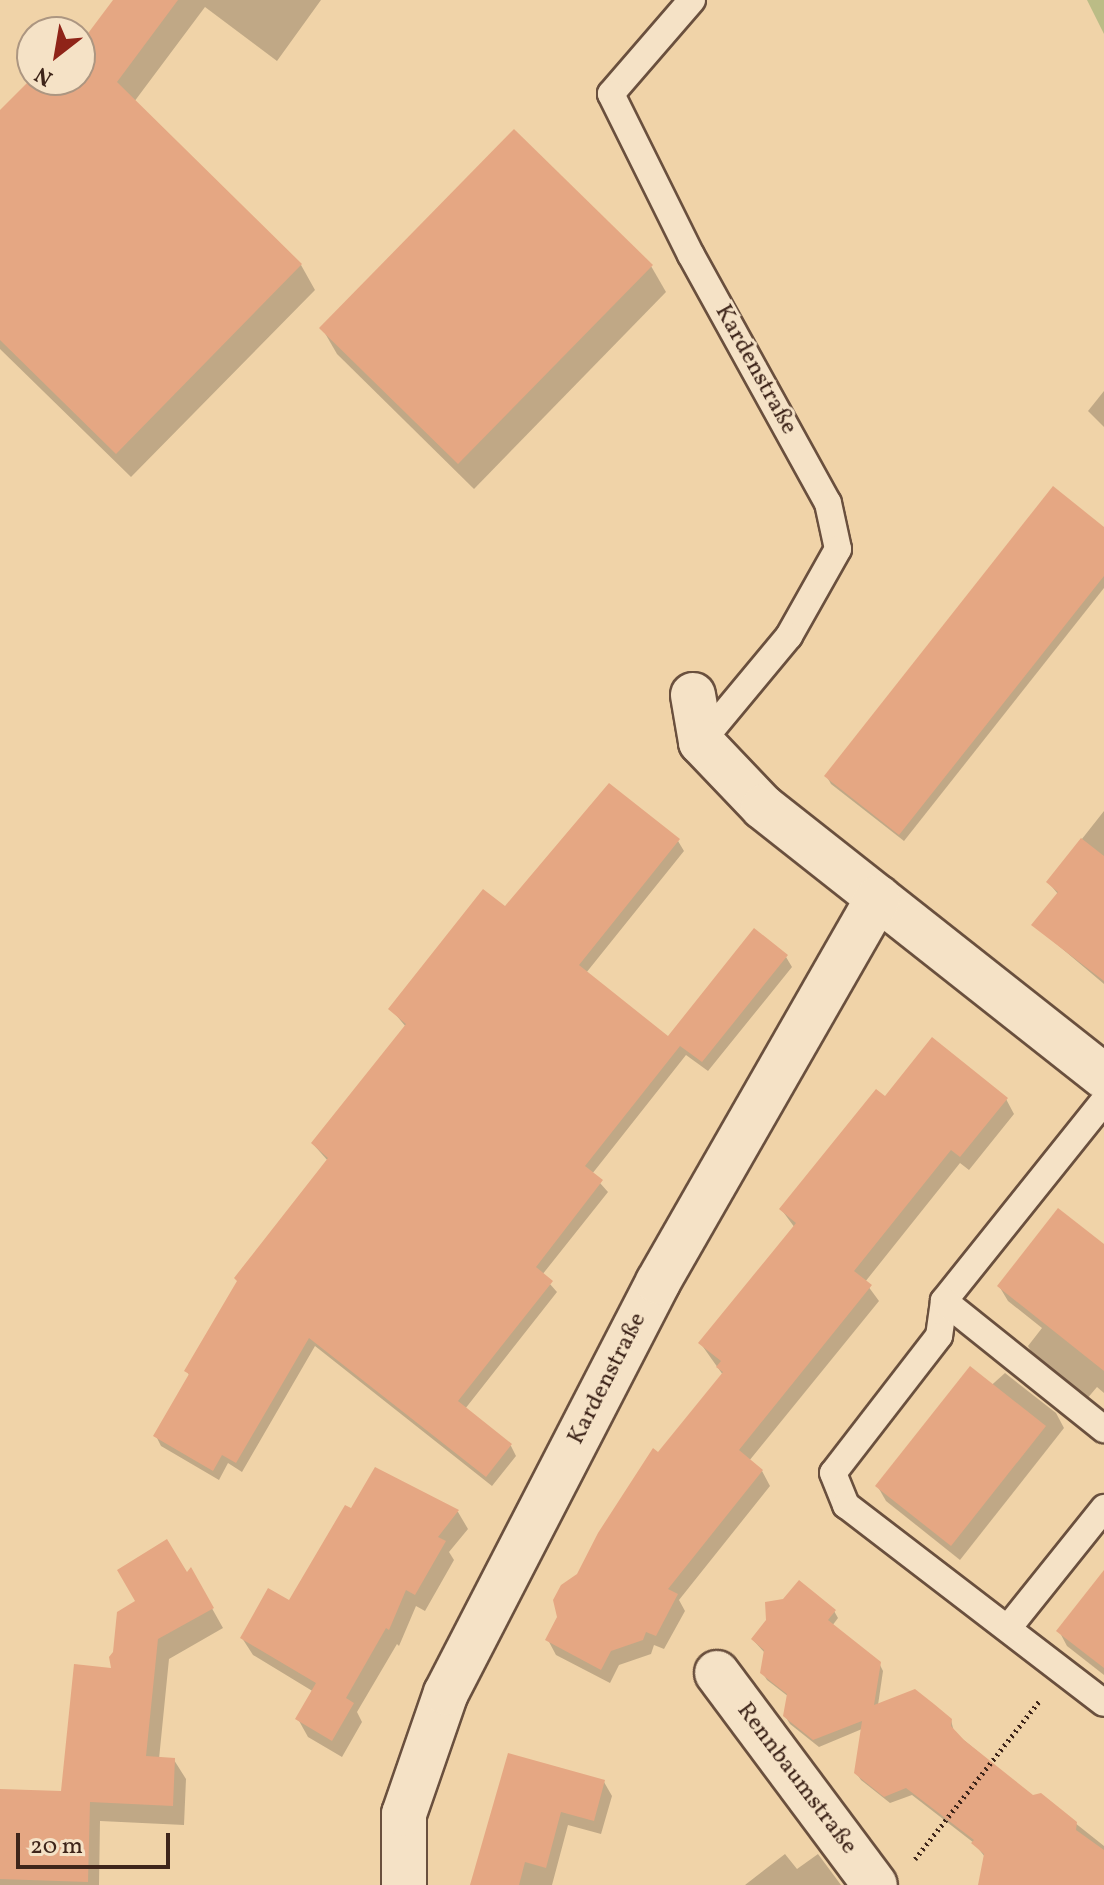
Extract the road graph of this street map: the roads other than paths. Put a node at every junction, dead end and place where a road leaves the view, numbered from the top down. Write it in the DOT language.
graph roads {
  1 [pos="692,0"];
  2 [pos="693,695"];
  3 [pos="701,742"];
  4 [pos="878,898"];
  5 [pos="1104,1076"];
  6 [pos="1104,1101"];
  7 [pos="944,1301"];
  8 [pos="1104,1429"];
  9 [pos="1104,1508"];
  10 [pos="1008,1628"];
  11 [pos="717,1673"];
  12 [pos="1104,1703"];
  13 [pos="404,1885"];
  14 [pos="875,1885"];
  1 -- 3 [label="lane, Kardenstraße"];
  2 -- 3 [label="street"];
  3 -- 4 [label="street"];
  4 -- 5 [label="street"];
  4 -- 13 [label="street, Kardenstraße"];
  6 -- 7 [label="lane"];
  7 -- 8 [label="lane"];
  7 -- 10 [label="lane"];
  9 -- 10 [label="lane"];
  10 -- 12 [label="lane"];
  11 -- 14 [label="street, Rennbaumstraße"];
}
